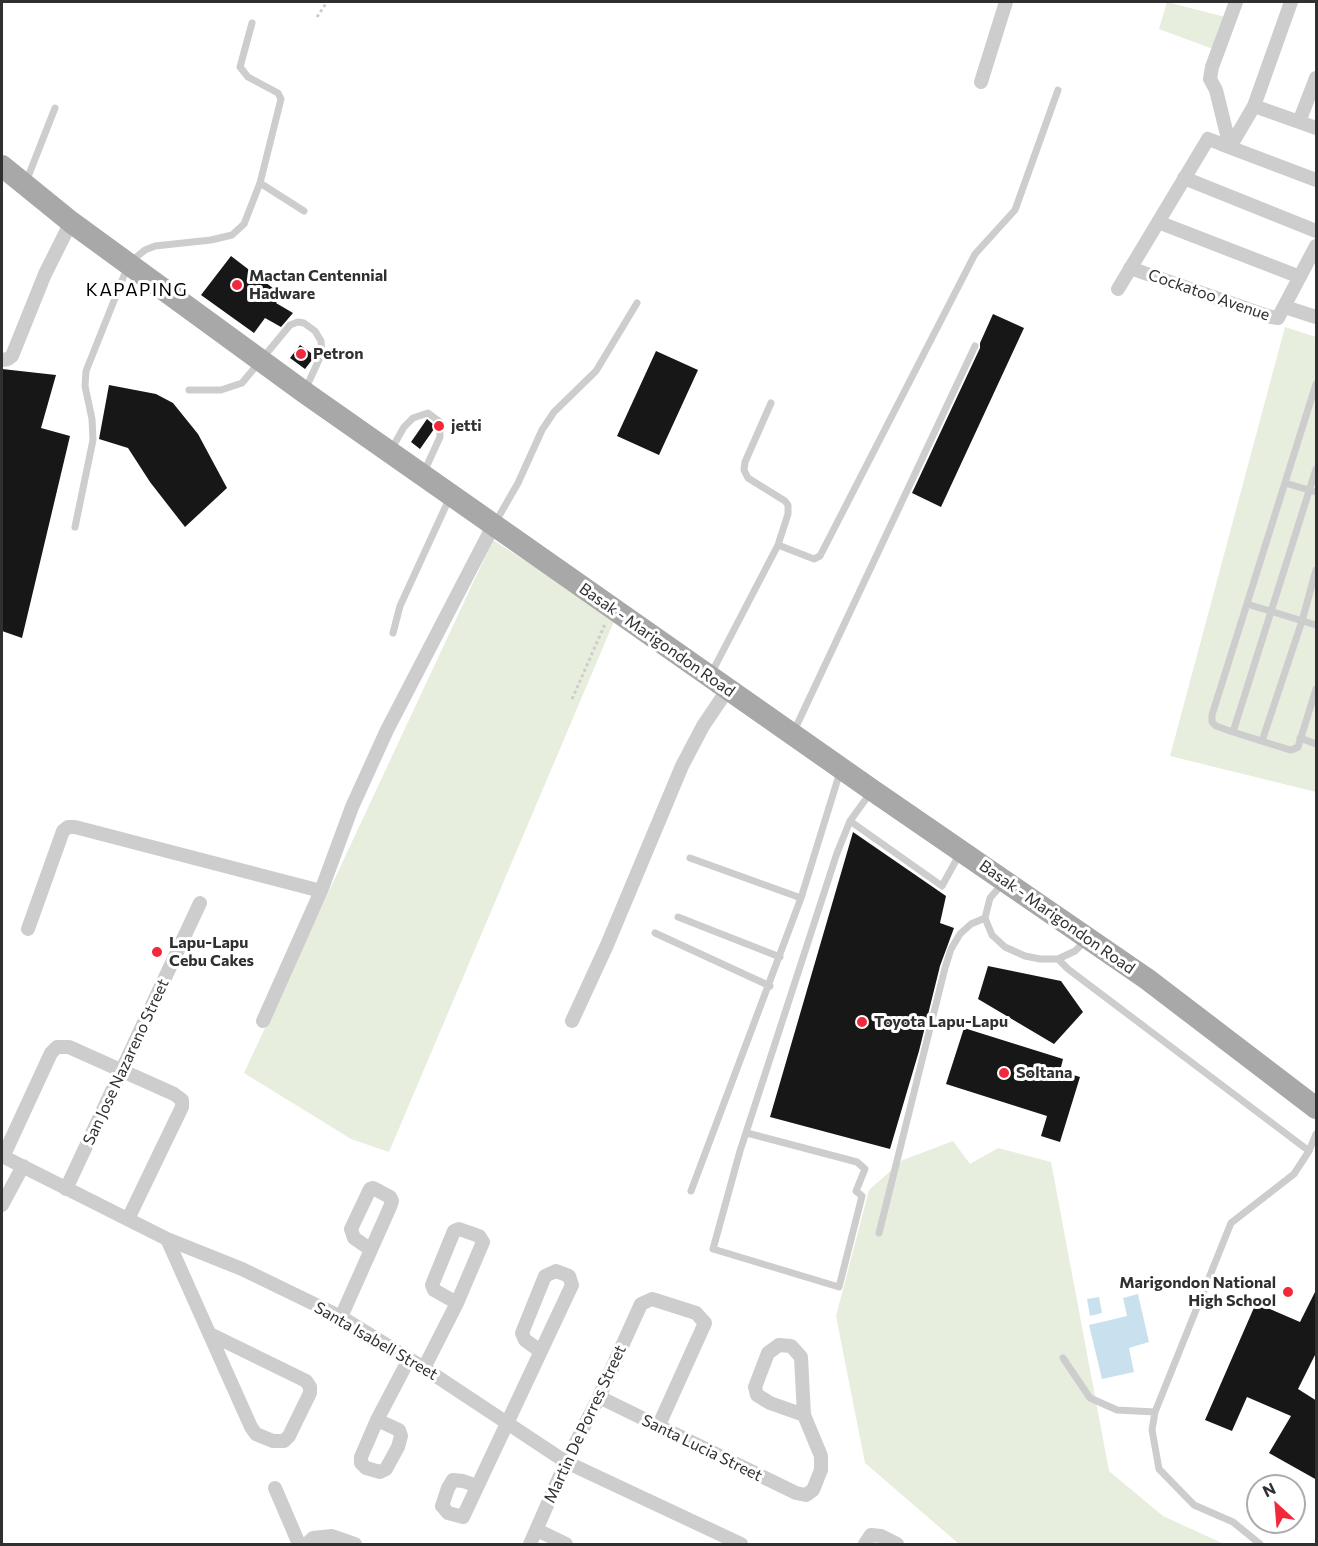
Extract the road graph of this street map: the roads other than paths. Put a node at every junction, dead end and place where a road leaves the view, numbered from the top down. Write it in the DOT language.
graph roads {
  1 [pos="1006,2"];
  2 [pos="1236,2"];
  3 [pos="1291,2"];
  4 [pos="252,22"];
  5 [pos="1317,78"];
  6 [pos="981,82"];
  7 [pos="1058,90"];
  8 [pos="1254,106"];
  9 [pos="55,108"];
  10 [pos="1299,122"];
  11 [pos="1317,129"];
  12 [pos="1230,147"];
  13 [pos="2,166"];
  14 [pos="1184,178"];
  15 [pos="1317,180"];
  16 [pos="260,183"];
  17 [pos="26,185"];
  18 [pos="304,211"];
  19 [pos="71,222"];
  20 [pos="1158,222"];
  21 [pos="1317,231"];
  22 [pos="1317,246"];
  23 [pos="129,263"];
  24 [pos="1131,268"];
  25 [pos="1308,270"];
  26 [pos="1118,289"];
  27 [pos="638,303"];
  28 [pos="1285,307"];
  29 [pos="1317,316"];
  30 [pos="975,346"];
  31 [pos="2,360"];
  32 [pos="262,360"];
  33 [pos="1317,384"];
  34 [pos="189,390"];
  35 [pos="304,392"];
  36 [pos="771,403"];
  37 [pos="389,452"];
  38 [pos="1317,469"];
  39 [pos="423,475"];
  40 [pos="1285,483"];
  41 [pos="1313,491"];
  42 [pos="451,495"];
  43 [pos="75,526"];
  44 [pos="494,526"];
  45 [pos="778,545"];
  46 [pos="1317,570"];
  47 [pos="1247,604"];
  48 [pos="1272,612"];
  49 [pos="1302,621"];
  50 [pos="1317,625"];
  51 [pos="393,633"];
  52 [pos="719,683"];
  53 [pos="1317,689"];
  54 [pos="1233,732"];
  55 [pos="792,733"];
  56 [pos="1300,738"];
  57 [pos="1262,741"];
  58 [pos="1317,744"];
  59 [pos="842,767"];
  60 [pos="872,790"];
  61 [pos="850,820"];
  62 [pos="962,851"];
  63 [pos="690,858"];
  64 [pos="1004,881"];
  65 [pos="321,891"];
  66 [pos="801,898"];
  67 [pos="200,903"];
  68 [pos="678,917"];
  69 [pos="985,918"];
  70 [pos="28,929"];
  71 [pos="655,933"];
  72 [pos="1088,938"];
  73 [pos="780,957"];
  74 [pos="1058,959"];
  75 [pos="770,986"];
  76 [pos="263,1021"];
  77 [pos="572,1021"];
  78 [pos="122,1071"];
  79 [pos="1317,1108"];
  80 [pos="747,1133"];
  81 [pos="1317,1134"];
  82 [pos="1309,1151"];
  83 [pos="2,1157"];
  84 [pos="23,1166"];
  85 [pos="66,1189"];
  86 [pos="691,1191"];
  87 [pos="2,1205"];
  88 [pos="128,1219"];
  89 [pos="879,1233"];
  90 [pos="167,1239"];
  91 [pos="370,1249"];
  92 [pos="457,1303"];
  93 [pos="341,1317"];
  94 [pos="210,1334"];
  95 [pos="540,1351"];
  96 [pos="1063,1358"];
  97 [pos="409,1359"];
  98 [pos="424,1368"];
  99 [pos="599,1397"];
  100 [pos="1155,1412"];
  101 [pos="804,1415"];
  102 [pos="377,1420"];
  103 [pos="508,1423"];
  104 [pos="658,1427"];
  105 [pos="566,1462"];
  106 [pos="477,1486"];
  107 [pos="275,1488"];
  108 [pos="537,1530"];
  109 [pos="299,1545"];
  110 [pos="307,1545"];
  111 [pos="355,1545"];
  112 [pos="530,1545"];
  113 [pos="566,1545"];
  114 [pos="741,1545"];
  115 [pos="865,1545"];
  116 [pos="897,1545"];
  117 [pos="1260,1545"];
  1 -- 6 [label="street"];
  2 -- 12 [label="street"];
  3 -- 8 [label="street"];
  4 -- 16 [label="lane"];
  5 -- 10 [label="street"];
  7 -- 45 [label="lane"];
  8 -- 10 [label="street"];
  8 -- 12 [label="street"];
  9 -- 17 [label="lane"];
  10 -- 11 [label="street"];
  12 -- 14 [label="street"];
  12 -- 15 [label="street"];
  13 -- 17 [label="main road, Basak - Marigondon Road"];
  14 -- 20 [label="street"];
  14 -- 21 [label="street"];
  16 -- 18 [label="lane"];
  16 -- 23 [label="lane"];
  17 -- 19 [label="main road, Basak - Marigondon Road"];
  19 -- 23 [label="main road, Basak - Marigondon Road"];
  19 -- 31 [label="street"];
  20 -- 24 [label="street"];
  20 -- 25 [label="street"];
  22 -- 25 [label="street, Cockatoo Avenue"];
  23 -- 32 [label="main road, Basak - Marigondon Road"];
  23 -- 43 [label="lane"];
  24 -- 26 [label="street"];
  24 -- 28 [label="street, Cockatoo Avenue"];
  25 -- 28 [label="street, Cockatoo Avenue"];
  27 -- 44 [label="lane"];
  28 -- 29 [label="street"];
  30 -- 55 [label="lane"];
  32 -- 34 [label="lane"];
  32 -- 35 [label="main road, Basak - Marigondon Road"];
  32 -- 35 [label="lane"];
  33 -- 40 [label="lane"];
  35 -- 37 [label="main road, Basak - Marigondon Road"];
  36 -- 45 [label="lane"];
  37 -- 39 [label="main road, Basak - Marigondon Road"];
  37 -- 39 [label="lane"];
  38 -- 41 [label="lane"];
  39 -- 42 [label="main road, Basak - Marigondon Road"];
  40 -- 41 [label="lane"];
  40 -- 47 [label="lane"];
  41 -- 48 [label="lane"];
  42 -- 44 [label="main road, Basak - Marigondon Road"];
  42 -- 51 [label="lane"];
  44 -- 52 [label="main road, Basak - Marigondon Road"];
  44 -- 65 [label="street"];
  45 -- 52 [label="lane"];
  46 -- 49 [label="lane"];
  47 -- 48 [label="lane"];
  47 -- 54 [label="lane"];
  48 -- 49 [label="lane"];
  48 -- 54 [label="lane"];
  49 -- 50 [label="lane"];
  49 -- 57 [label="lane"];
  52 -- 55 [label="main road, Basak - Marigondon Road"];
  52 -- 77 [label="street"];
  53 -- 56 [label="lane"];
  54 -- 57 [label="lane"];
  55 -- 59 [label="main road, Basak - Marigondon Road"];
  56 -- 57 [label="lane"];
  56 -- 58 [label="lane"];
  59 -- 60 [label="main road, Basak - Marigondon Road"];
  59 -- 66 [label="lane"];
  60 -- 61 [label="lane"];
  60 -- 62 [label="main road, Basak - Marigondon Road"];
  61 -- 62 [label="lane"];
  61 -- 80 [label="lane"];
  62 -- 64 [label="main road, Basak - Marigondon Road"];
  63 -- 66 [label="lane"];
  64 -- 69 [label="lane"];
  64 -- 72 [label="main road, Basak - Marigondon Road"];
  65 -- 70 [label="street"];
  65 -- 76 [label="street"];
  66 -- 73 [label="lane"];
  67 -- 78 [label="street, San Jose Nazareno Street"];
  68 -- 73 [label="lane"];
  69 -- 74 [label="lane"];
  69 -- 89 [label="lane"];
  71 -- 75 [label="lane"];
  72 -- 74 [label="lane"];
  72 -- 79 [label="main road, Basak - Marigondon Road"];
  73 -- 75 [label="lane"];
  74 -- 82 [label="lane"];
  75 -- 86 [label="lane"];
  78 -- 83 [label="street"];
  78 -- 85 [label="street, San Jose Nazareno Street"];
  78 -- 88 [label="street"];
  80 -- 80 [label="lane"];
  81 -- 82 [label="lane"];
  82 -- 100 [label="lane"];
  83 -- 84 [label="street, Santa Isabell Street"];
  84 -- 85 [label="street, Santa Isabell Street"];
  84 -- 87 [label="street"];
  85 -- 88 [label="street, Santa Isabell Street"];
  88 -- 90 [label="street, Santa Isabell Street"];
  90 -- 93 [label="street, Santa Isabell Street"];
  90 -- 94 [label="street"];
  91 -- 93 [label="street"];
  92 -- 92 [label="street"];
  92 -- 98 [label="street"];
  93 -- 97 [label="street, Santa Isabell Street"];
  94 -- 94 [label="street"];
  95 -- 95 [label="street"];
  95 -- 103 [label="street"];
  96 -- 100 [label="lane"];
  97 -- 98 [label="street, Santa Isabell Street"];
  97 -- 102 [label="street"];
  98 -- 103 [label="street, Santa Isabell Street"];
  99 -- 104 [label="street, Santa Lucia Street"];
  99 -- 104 [label="street, Martin De Porres Street"];
  99 -- 105 [label="street, Martin De Porres Street"];
  100 -- 117 [label="lane"];
  101 -- 101 [label="street"];
  101 -- 104 [label="street, Santa Lucia Street"];
  103 -- 105 [label="street, Santa Isabell Street"];
  103 -- 106 [label="street"];
  105 -- 108 [label="street, Martin De Porres Street"];
  105 -- 114 [label="street, Santa Isabell Street"];
  107 -- 109 [label="street"];
  108 -- 112 [label="street, Martin De Porres Street"];
  108 -- 113 [label="street"];
  110 -- 111 [label="street"];
  115 -- 116 [label="street"];
}
